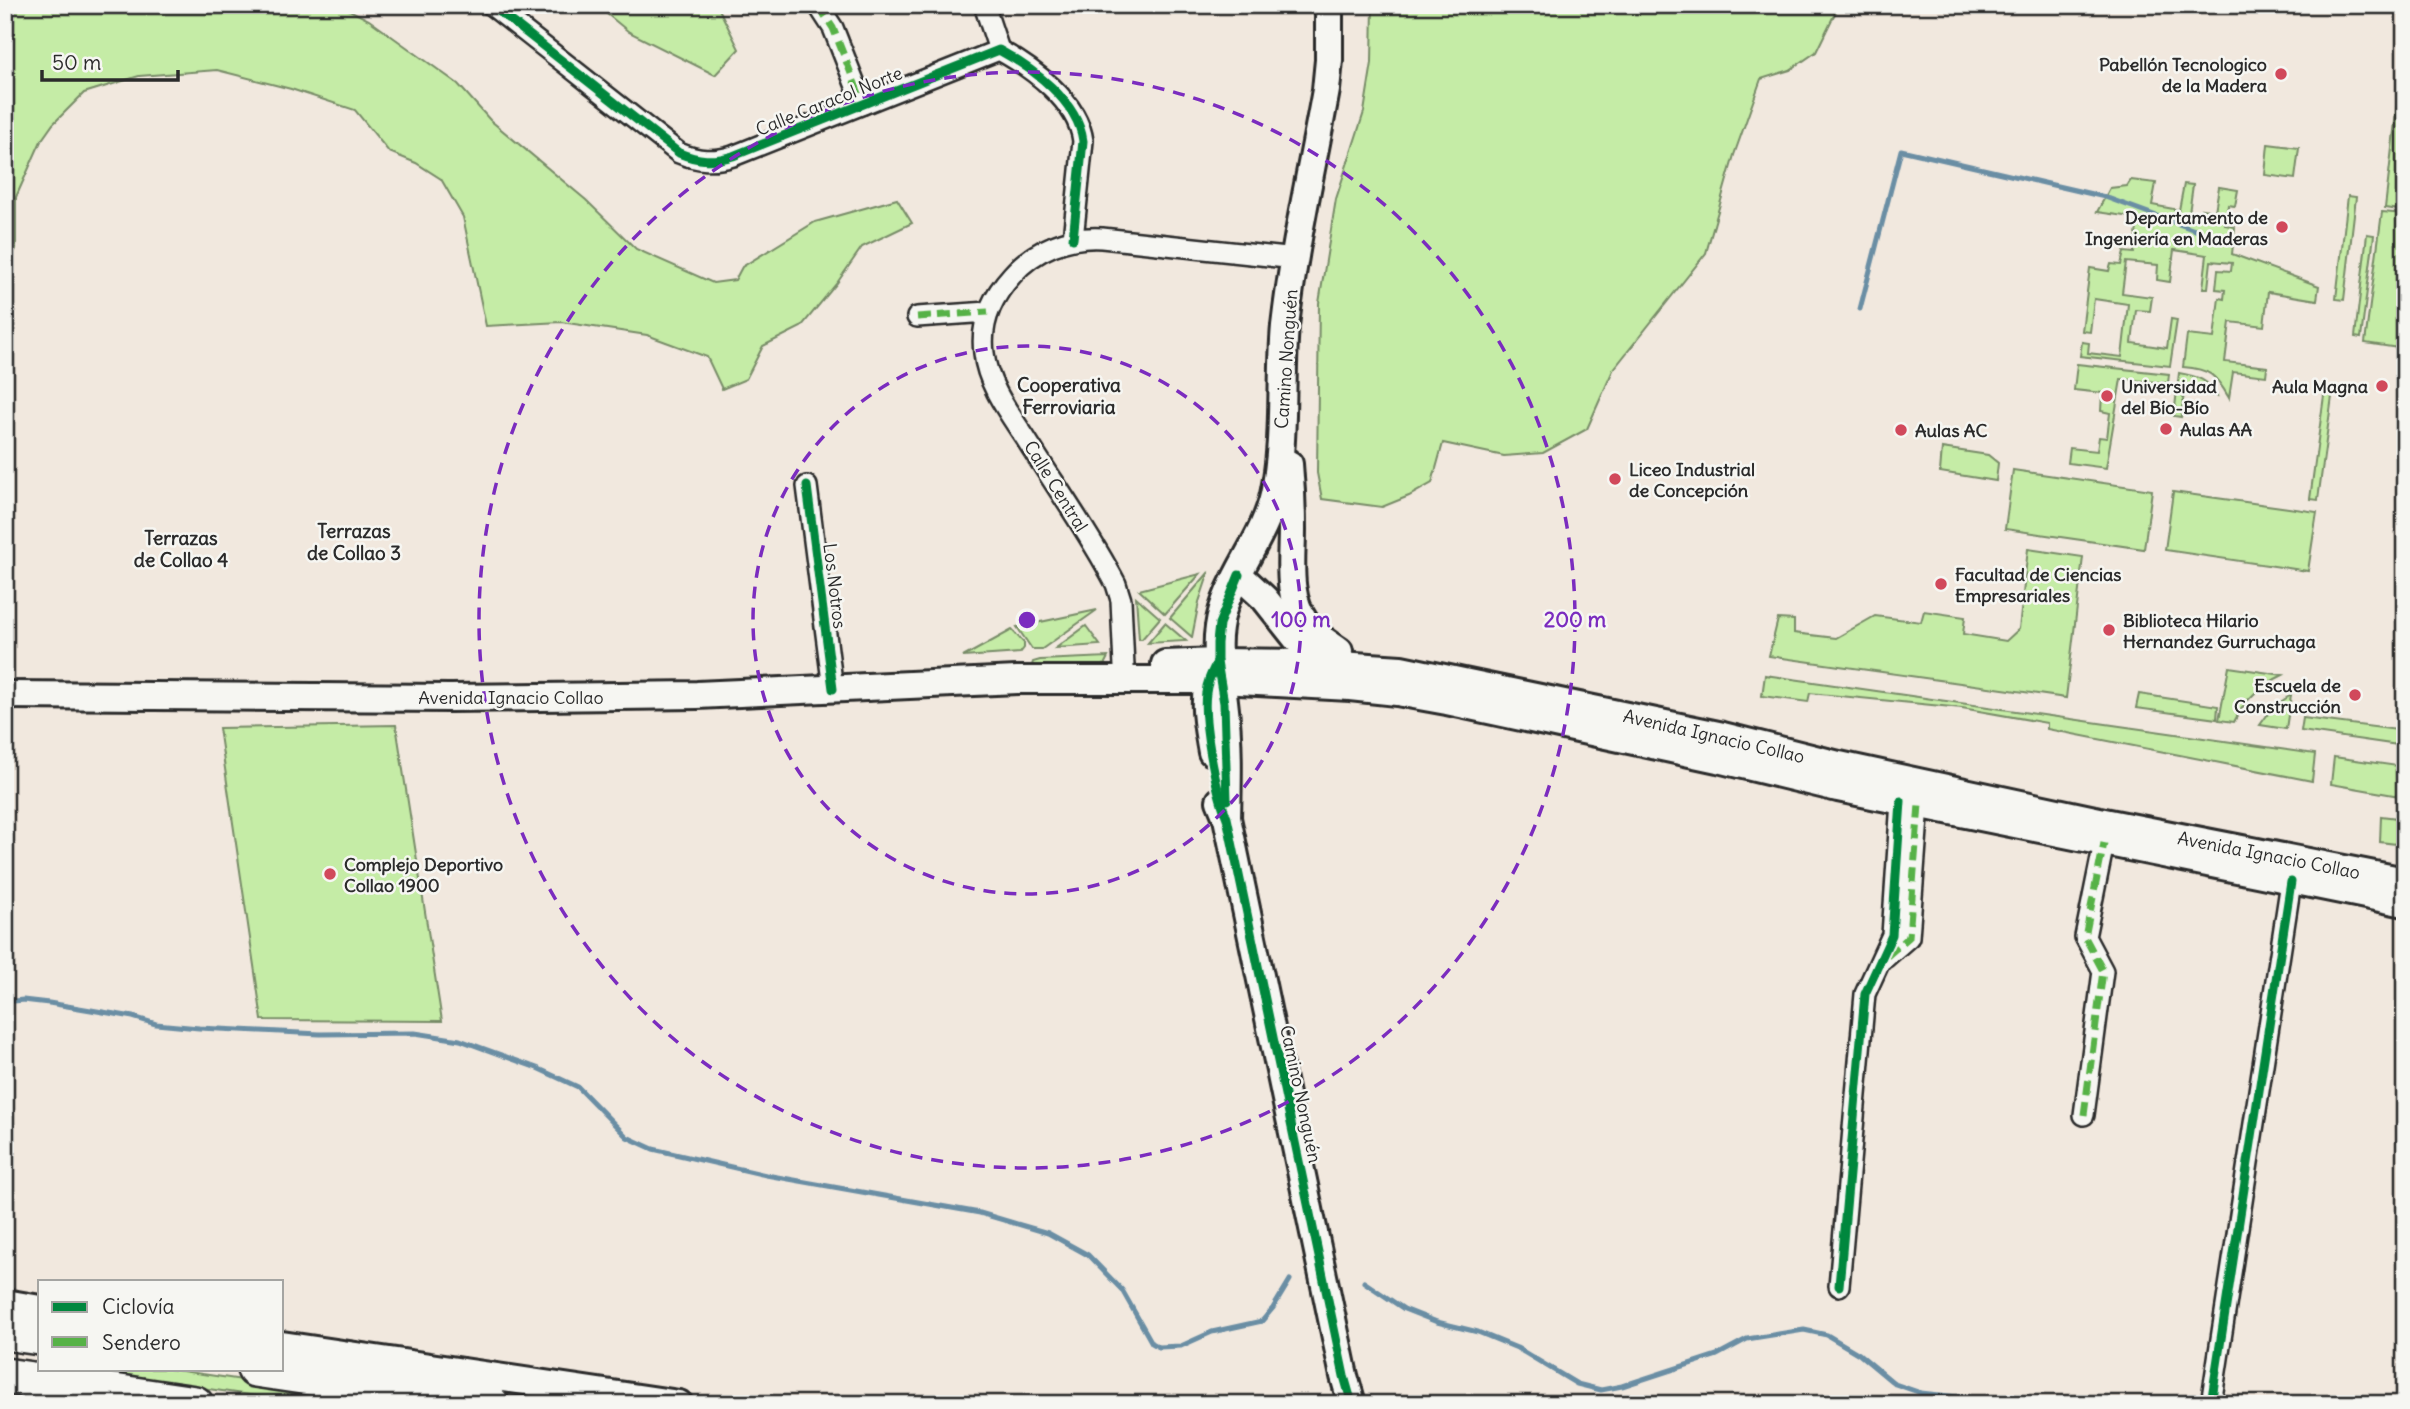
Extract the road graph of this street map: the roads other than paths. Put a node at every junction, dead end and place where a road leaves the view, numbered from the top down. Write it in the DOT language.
graph roads {
  1 [pos="491,5"];
  2 [pos="818,5"];
  3 [pos="984,5"];
  4 [pos="1329,5"];
  5 [pos="999,50"];
  6 [pos="863,104"];
  7 [pos="1073,239"];
  8 [pos="1296,259"];
  9 [pos="988,312"];
  10 [pos="917,317"];
  11 [pos="1282,425"];
  12 [pos="807,486"];
  13 [pos="1239,575"];
  14 [pos="1339,651"];
  15 [pos="1124,667"];
  16 [pos="1401,669"];
  17 [pos="1215,674"];
  18 [pos="1017,680"];
  19 [pos="833,689"];
  20 [pos="5,695"];
  21 [pos="1910,803"];
  22 [pos="2104,843"];
  23 [pos="2291,881"];
  24 [pos="2405,881"];
  25 [pos="2405,903"];
  26 [pos="2084,1115"];
  27 [pos="1839,1286"];
  28 [pos="5,1303"];
  29 [pos="38,1308"];
  30 [pos="5,1332"];
  31 [pos="38,1337"];
  32 [pos="284,1345"];
  33 [pos="262,1370"];
  34 [pos="5,1376"];
  35 [pos="1344,1376"];
  36 [pos="195,1404"];
  37 [pos="491,1404"];
  38 [pos="679,1404"];
  39 [pos="1344,1404"];
  40 [pos="1352,1404"];
  41 [pos="2211,1404"];
  1 -- 6 [label="street, Calle Caracol Norte"];
  2 -- 6 [label="street"];
  3 -- 5 [label="street"];
  4 -- 8 [label="main road, Camino Nonguén"];
  5 -- 6 [label="street, Calle Caracol Norte"];
  5 -- 7 [label="street"];
  7 -- 8 [label="street, Calle Central"];
  7 -- 9 [label="street, Calle Central"];
  8 -- 11 [label="main road, Camino Nonguén"];
  9 -- 10 [label="street"];
  9 -- 15 [label="street, Calle Central"];
  11 -- 13 [label="main road, Camino Nonguén"];
  11 -- 14 [label="main road"];
  12 -- 19 [label="street, Los Notros"];
  13 -- 14 [label="main road"];
  13 -- 17 [label="main road, Camino Nonguén"];
  14 -- 16 [label="main road"];
  15 -- 17 [label="main road, Avenida Ignacio Collao"];
  15 -- 18 [label="main road, Avenida Ignacio Collao"];
  16 -- 17 [label="main road, Avenida Ignacio Collao"];
  16 -- 24 [label="main road, Avenida Ignacio Collao"];
  17 -- 18 [label="main road, Avenida Ignacio Collao"];
  17 -- 21 [label="main road, Avenida Ignacio Collao"];
  17 -- 35 [label="main road, Camino Nonguén"];
  18 -- 19 [label="main road, Avenida Ignacio Collao"];
  19 -- 20 [label="main road, Avenida Ignacio Collao"];
  21 -- 22 [label="main road, Avenida Ignacio Collao"];
  21 -- 27 [label="street"];
  22 -- 23 [label="main road, Avenida Ignacio Collao"];
  22 -- 26 [label="street"];
  23 -- 25 [label="main road, Avenida Ignacio Collao"];
  23 -- 41 [label="street"];
  28 -- 29 [label="main road"];
  30 -- 31 [label="highway"];
  32 -- 38 [label="main road"];
  33 -- 37 [label="highway"];
  34 -- 36 [label="highway"];
  35 -- 39 [label="main road, Camino Nonguén"];
  35 -- 40 [label="main road, Camino Nonguén"];
}
